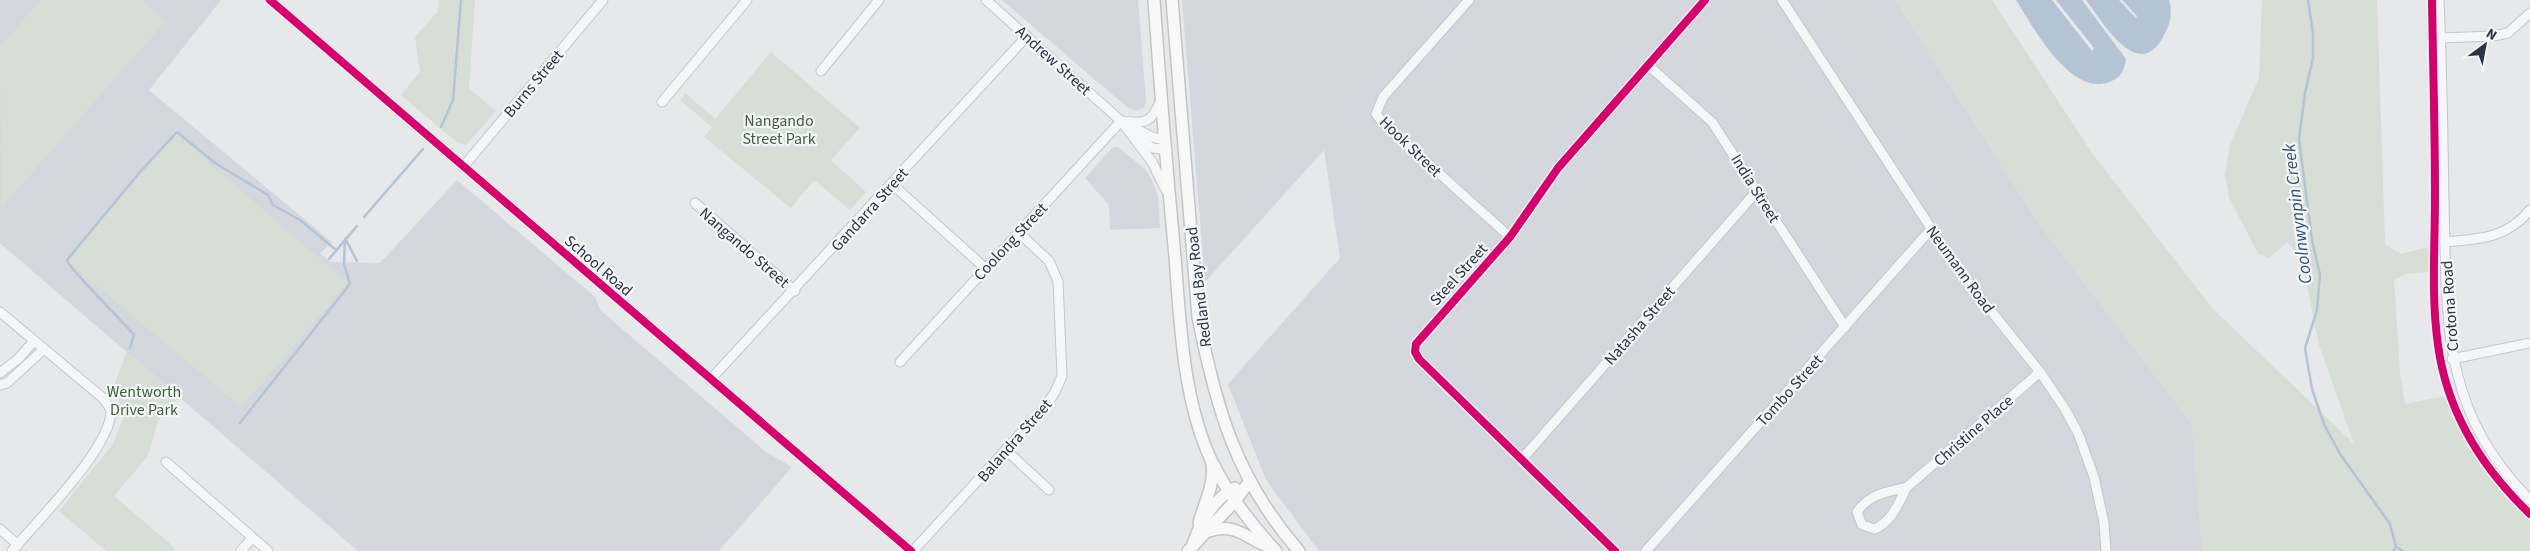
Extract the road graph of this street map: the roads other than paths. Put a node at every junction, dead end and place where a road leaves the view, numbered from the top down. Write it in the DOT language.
graph roads {
  1 [pos="270,0"];
  2 [pos="603,0"];
  3 [pos="747,0"];
  4 [pos="879,0"];
  5 [pos="986,0"];
  6 [pos="1154,0"];
  7 [pos="1172,0"];
  8 [pos="1705,0"];
  9 [pos="1782,0"];
  10 [pos="2439,0"];
  11 [pos="1466,1"];
  12 [pos="2530,12"];
  13 [pos="1027,36"];
  14 [pos="2441,38"];
  15 [pos="1649,66"];
  16 [pos="821,71"];
  17 [pos="1162,99"];
  18 [pos="662,102"];
  19 [pos="1121,121"];
  20 [pos="1132,135"];
  21 [pos="1166,145"];
  22 [pos="1184,145"];
  23 [pos="463,167"];
  24 [pos="892,184"];
  25 [pos="1757,191"];
  26 [pos="695,203"];
  27 [pos="1170,206"];
  28 [pos="2530,210"];
  29 [pos="1932,229"];
  30 [pos="1019,233"];
  31 [pos="1510,237"];
  32 [pos="2445,242"];
  33 [pos="985,268"];
  34 [pos="794,291"];
  35 [pos="0,312"];
  36 [pos="1845,327"];
  37 [pos="34,341"];
  38 [pos="2530,343"];
  39 [pos="44,349"];
  40 [pos="2452,359"];
  41 [pos="900,362"];
  42 [pos="2040,372"];
  43 [pos="0,373"];
  44 [pos="710,380"];
  45 [pos="0,385"];
  46 [pos="1006,450"];
  47 [pos="1522,459"];
  48 [pos="1212,461"];
  49 [pos="166,462"];
  50 [pos="1249,482"];
  51 [pos="1907,488"];
  52 [pos="1049,490"];
  53 [pos="1232,496"];
  54 [pos="2530,500"];
  55 [pos="0,529"];
  56 [pos="1203,529"];
  57 [pos="252,538"];
  58 [pos="15,548"];
  59 [pos="1190,548"];
  60 [pos="1275,550"];
  61 [pos="241,551"];
  62 [pos="268,551"];
  63 [pos="912,551"];
  64 [pos="1299,551"];
  65 [pos="1614,551"];
  66 [pos="1646,551"];
  67 [pos="2106,551"];
  1 -- 23 [label="street, School Road"];
  2 -- 23 [label="street, Burns Street"];
  3 -- 18 [label="street"];
  4 -- 16 [label="street"];
  5 -- 13 [label="street, Andrew Street"];
  6 -- 17 [label="main road, Redland Bay Road"];
  7 -- 22 [label="main road, Redland Bay Road"];
  8 -- 15 [label="street, Steel Street"];
  9 -- 29 [label="street, Neumann Road"];
  10 -- 14 [label="street, Crotona Road"];
  11 -- 31 [label="street, Hook Street"];
  12 -- 14 [label="street"];
  13 -- 19 [label="street, Andrew Street"];
  13 -- 24 [label="street, Gandarra Street"];
  14 -- 32 [label="street, Crotona Road"];
  15 -- 25 [label="street, India Street"];
  15 -- 31 [label="street, Steel Street"];
  17 -- 19 [label="street"];
  17 -- 21 [label="main road, Redland Bay Road"];
  19 -- 20 [label="street, Andrew Street"];
  19 -- 21 [label="street, Andrew Street"];
  19 -- 30 [label="street, Coolong Street"];
  20 -- 21 [label="street, Andrew Street"];
  20 -- 27 [label="street, Andrew Street"];
  21 -- 22 [label="main road"];
  21 -- 27 [label="main road, Redland Bay Road"];
  22 -- 50 [label="main road, Redland Bay Road"];
  23 -- 44 [label="street, School Road"];
  24 -- 33 [label="street"];
  24 -- 34 [label="street, Gandarra Street"];
  25 -- 36 [label="street, India Street"];
  25 -- 47 [label="street, Natasha Street"];
  26 -- 34 [label="street, Nangando Street"];
  27 -- 48 [label="main road, Redland Bay Road"];
  28 -- 32 [label="street"];
  29 -- 36 [label="street, Tombo Street"];
  29 -- 42 [label="street, Neumann Road"];
  30 -- 33 [label="street, Coolong Street"];
  30 -- 46 [label="street, Balandra Street"];
  31 -- 47 [label="street, Steel Street"];
  32 -- 40 [label="street, Crotona Road"];
  33 -- 41 [label="street, Coolong Street"];
  34 -- 44 [label="street, Gandarra Street"];
  35 -- 37 [label="street"];
  36 -- 66 [label="street, Tombo Street"];
  37 -- 39 [label="street"];
  37 -- 43 [label="street"];
  38 -- 40 [label="street"];
  39 -- 45 [label="street"];
  39 -- 58 [label="street"];
  40 -- 54 [label="street, Crotona Road"];
  42 -- 51 [label="street, Christine Place"];
  42 -- 67 [label="street, Neumann Road"];
  44 -- 63 [label="street, School Road"];
  46 -- 52 [label="street"];
  46 -- 63 [label="street, Balandra Street"];
  47 -- 65 [label="street, Steel Street"];
  48 -- 53 [label="main road, Redland Bay Road"];
  48 -- 56 [label="main road"];
  49 -- 57 [label="street"];
  50 -- 53 [label="main road"];
  50 -- 64 [label="main road, Redland Bay Road"];
  51 -- 51 [label="street, Christine Place"];
  53 -- 56 [label="main road"];
  53 -- 60 [label="main road, Redland Bay Road"];
  55 -- 58 [label="street"];
  56 -- 59 [label="main road"];
  56 -- 60 [label="main road"];
  57 -- 61 [label="street"];
  57 -- 62 [label="street"];
}
